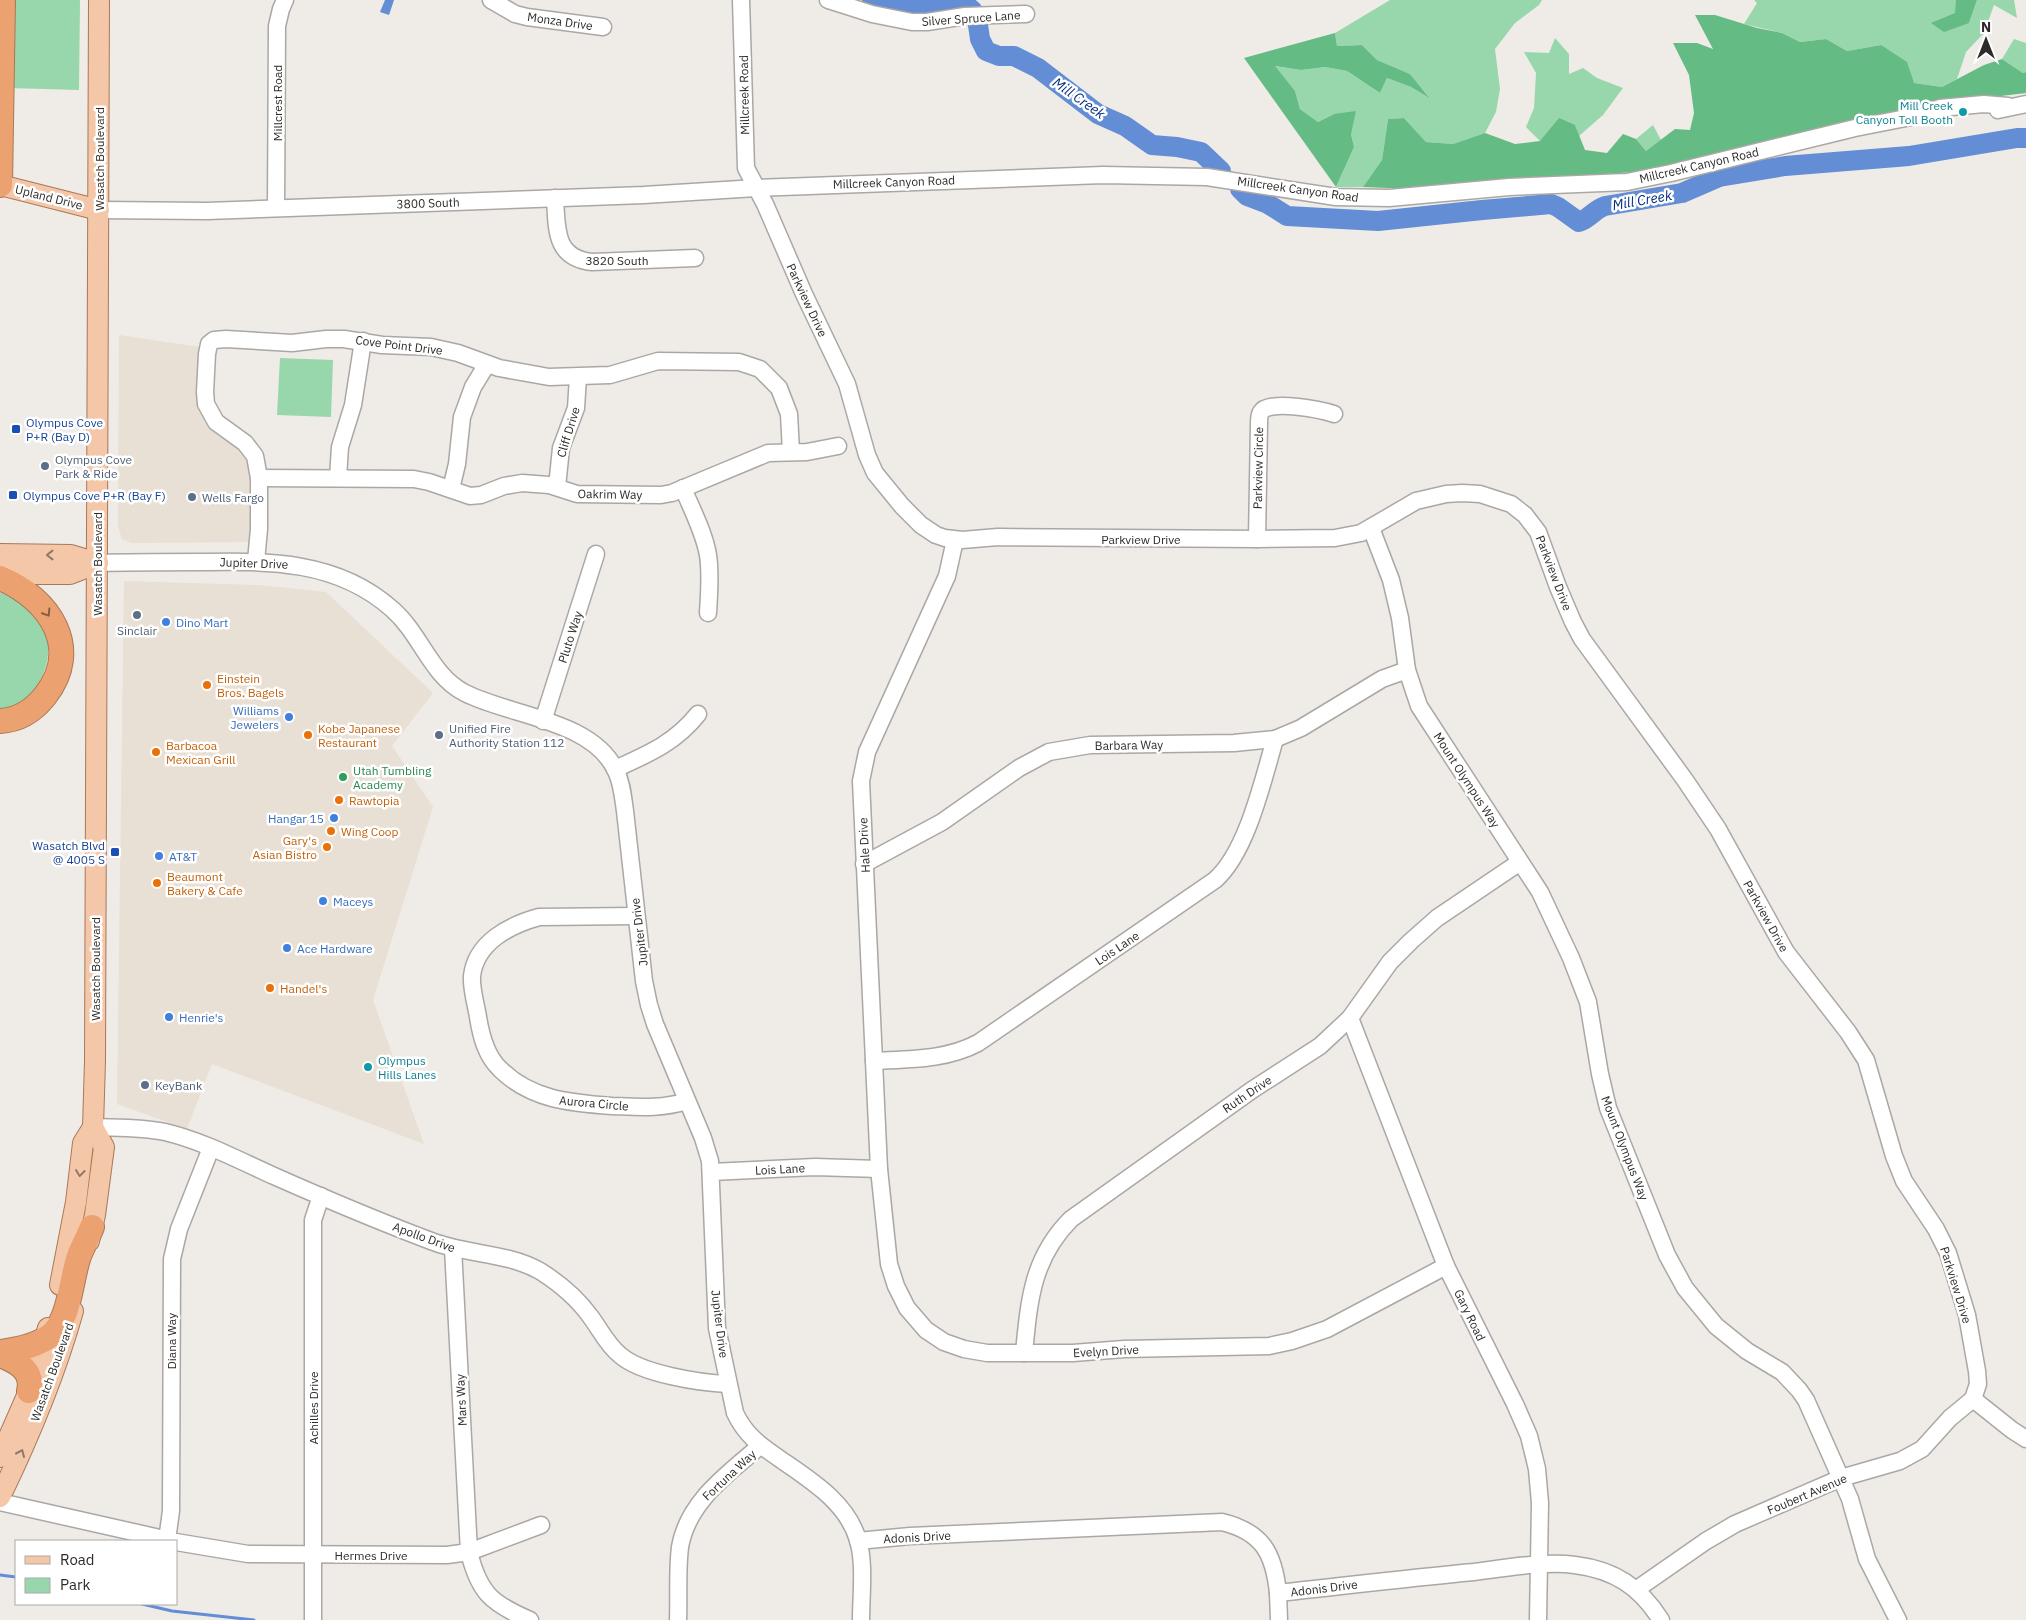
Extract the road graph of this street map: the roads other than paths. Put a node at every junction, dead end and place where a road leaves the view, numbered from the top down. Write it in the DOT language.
graph roads {
  1 [pos="3,0"];
  2 [pos="99,0"];
  3 [pos="285,0"];
  4 [pos="491,0"];
  5 [pos="741,0"];
  6 [pos="828,0"];
  7 [pos="1026,14"];
  8 [pos="603,27"];
  9 [pos="2026,104"];
  10 [pos="0,185"];
  11 [pos="756,188"];
  12 [pos="556,198"];
  13 [pos="276,208"];
  14 [pos="99,210"];
  15 [pos="695,258"];
  16 [pos="363,341"];
  17 [pos="487,364"];
  18 [pos="578,377"];
  19 [pos="1334,414"];
  20 [pos="838,446"];
  21 [pos="791,452"];
  22 [pos="259,478"];
  23 [pos="338,478"];
  24 [pos="557,487"];
  25 [pos="684,488"];
  26 [pos="451,489"];
  27 [pos="1371,528"];
  28 [pos="1257,539"];
  29 [pos="955,540"];
  30 [pos="0,554"];
  31 [pos="596,554"];
  32 [pos="256,561"];
  33 [pos="98,563"];
  34 [pos="0,574"];
  35 [pos="0,578"];
  36 [pos="708,613"];
  37 [pos="1407,670"];
  38 [pos="698,714"];
  39 [pos="0,721"];
  40 [pos="543,721"];
  41 [pos="1275,739"];
  42 [pos="616,769"];
  43 [pos="1520,862"];
  44 [pos="864,864"];
  45 [pos="636,916"];
  46 [pos="1350,1018"];
  47 [pos="874,1062"];
  48 [pos="688,1102"];
  49 [pos="93,1127"];
  50 [pos="211,1148"];
  51 [pos="879,1169"];
  52 [pos="711,1172"];
  53 [pos="320,1196"];
  54 [pos="92,1227"];
  55 [pos="453,1248"];
  56 [pos="1446,1266"];
  57 [pos="45,1338"];
  58 [pos="1024,1353"];
  59 [pos="0,1354"];
  60 [pos="728,1384"];
  61 [pos="28,1391"];
  62 [pos="1973,1399"];
  63 [pos="2026,1439"];
  64 [pos="760,1446"];
  65 [pos="0,1457"];
  66 [pos="1841,1478"];
  67 [pos="0,1497"];
  68 [pos="0,1502"];
  69 [pos="541,1525"];
  70 [pos="168,1540"];
  71 [pos="172,1540"];
  72 [pos="858,1541"];
  73 [pos="178,1542"];
  74 [pos="469,1552"];
  75 [pos="313,1555"];
  76 [pos="1540,1565"];
  77 [pos="1637,1589"];
  78 [pos="1278,1593"];
  79 [pos="313,1620"];
  80 [pos="530,1620"];
  81 [pos="678,1620"];
  82 [pos="861,1620"];
  83 [pos="1279,1620"];
  84 [pos="1538,1620"];
  85 [pos="1661,1620"];
  86 [pos="1898,1620"];
  1 -- 10 [label="highway"];
  2 -- 14 [label="main road, Wasatch Boulevard"];
  3 -- 13 [label="street, Millcrest Road"];
  4 -- 8 [label="street, Monza Drive"];
  5 -- 11 [label="street, Millcreek Road"];
  6 -- 7 [label="street, Silver Spruce Lane"];
  9 -- 11 [label="street, Millcreek Canyon Road"];
  10 -- 14 [label="main road, Upland Drive"];
  11 -- 12 [label="street, 3800 South"];
  11 -- 29 [label="street, Parkview Drive"];
  12 -- 13 [label="street, 3800 South"];
  12 -- 15 [label="street, 3820 South"];
  13 -- 14 [label="street, 3800 South"];
  14 -- 33 [label="main road, Wasatch Boulevard"];
  16 -- 17 [label="street, Cove Point Drive"];
  16 -- 22 [label="street, Cove Point Drive"];
  16 -- 23 [label="street"];
  17 -- 18 [label="street, Cove Point Drive"];
  17 -- 26 [label="street"];
  18 -- 21 [label="street, Cove Point Drive"];
  18 -- 24 [label="street, Cliff Drive"];
  19 -- 28 [label="street, Parkview Circle"];
  20 -- 21 [label="street, Oakrim Way"];
  21 -- 25 [label="street, Oakrim Way"];
  22 -- 23 [label="street, Oakrim Way"];
  22 -- 32 [label="street, Cove Point Drive"];
  23 -- 26 [label="street, Oakrim Way"];
  24 -- 25 [label="street, Oakrim Way"];
  24 -- 26 [label="street, Oakrim Way"];
  25 -- 36 [label="street"];
  27 -- 28 [label="street, Parkview Drive"];
  27 -- 37 [label="street, Mount Olympus Way"];
  27 -- 62 [label="street, Parkview Drive"];
  28 -- 29 [label="street, Parkview Drive"];
  29 -- 44 [label="street, Hale Drive"];
  33 -- 30 [label="main road, one-way"];
  31 -- 40 [label="street, Pluto Way"];
  32 -- 33 [label="street, Jupiter Drive"];
  32 -- 40 [label="street, Jupiter Drive"];
  33 -- 34 [label="main road"];
  33 -- 49 [label="main road, Wasatch Boulevard"];
  35 -- 39 [label="highway, one-way"];
  37 -- 41 [label="street, Barbara Way"];
  37 -- 43 [label="street, Mount Olympus Way"];
  38 -- 42 [label="street"];
  40 -- 42 [label="street, Jupiter Drive"];
  41 -- 44 [label="street, Barbara Way"];
  41 -- 47 [label="street, Lois Lane"];
  42 -- 45 [label="street, Jupiter Drive"];
  43 -- 46 [label="street, Ruth Drive"];
  43 -- 66 [label="street, Mount Olympus Way"];
  44 -- 47 [label="street, Hale Drive"];
  45 -- 48 [label="street, Jupiter Drive"];
  45 -- 48 [label="street, Aurora Circle"];
  46 -- 56 [label="street, Gary Road"];
  46 -- 58 [label="street, Ruth Drive"];
  47 -- 51 [label="street, Hale Drive"];
  48 -- 52 [label="street, Jupiter Drive"];
  49 -- 50 [label="street, Apollo Drive"];
  49 -- 54 [label="main road, Wasatch Boulevard"];
  49 -- 57 [label="main road, Wasatch Boulevard, one-way"];
  50 -- 53 [label="street, Apollo Drive"];
  50 -- 71 [label="street, Diana Way"];
  51 -- 52 [label="street, Lois Lane"];
  51 -- 58 [label="street, Evelyn Drive"];
  52 -- 60 [label="street, Jupiter Drive"];
  53 -- 55 [label="street, Apollo Drive"];
  53 -- 75 [label="street, Achilles Drive"];
  54 -- 57 [label="highway"];
  67 -- 54 [label="main road, Wasatch Boulevard, one-way"];
  55 -- 60 [label="street, Apollo Drive"];
  55 -- 74 [label="street, Mars Way"];
  56 -- 58 [label="street, Evelyn Drive"];
  56 -- 76 [label="street, Gary Road"];
  57 -- 59 [label="highway"];
  57 -- 61 [label="main road, Wasatch Boulevard"];
  59 -- 61 [label="highway"];
  60 -- 64 [label="street, Jupiter Drive"];
  61 -- 65 [label="main road, Wasatch Boulevard"];
  62 -- 63 [label="street"];
  62 -- 66 [label="street, Foubert Avenue"];
  64 -- 72 [label="street, Jupiter Drive"];
  64 -- 81 [label="street, Fortuna Way"];
  66 -- 77 [label="street, Foubert Avenue"];
  66 -- 86 [label="street, Mount Olympus Way"];
  68 -- 70 [label="street, Hermes Drive"];
  69 -- 74 [label="street, Hermes Drive"];
  72 -- 78 [label="street, Adonis Drive"];
  72 -- 82 [label="street, Jupiter Drive"];
  73 -- 75 [label="street, Hermes Drive"];
  74 -- 75 [label="street, Hermes Drive"];
  74 -- 80 [label="street"];
  75 -- 79 [label="street, Achilles Drive"];
  76 -- 77 [label="street, Adonis Drive"];
  76 -- 78 [label="street, Adonis Drive"];
  76 -- 84 [label="street, Gary Road"];
  77 -- 85 [label="street, Adonis Drive"];
  78 -- 83 [label="street"];
}
